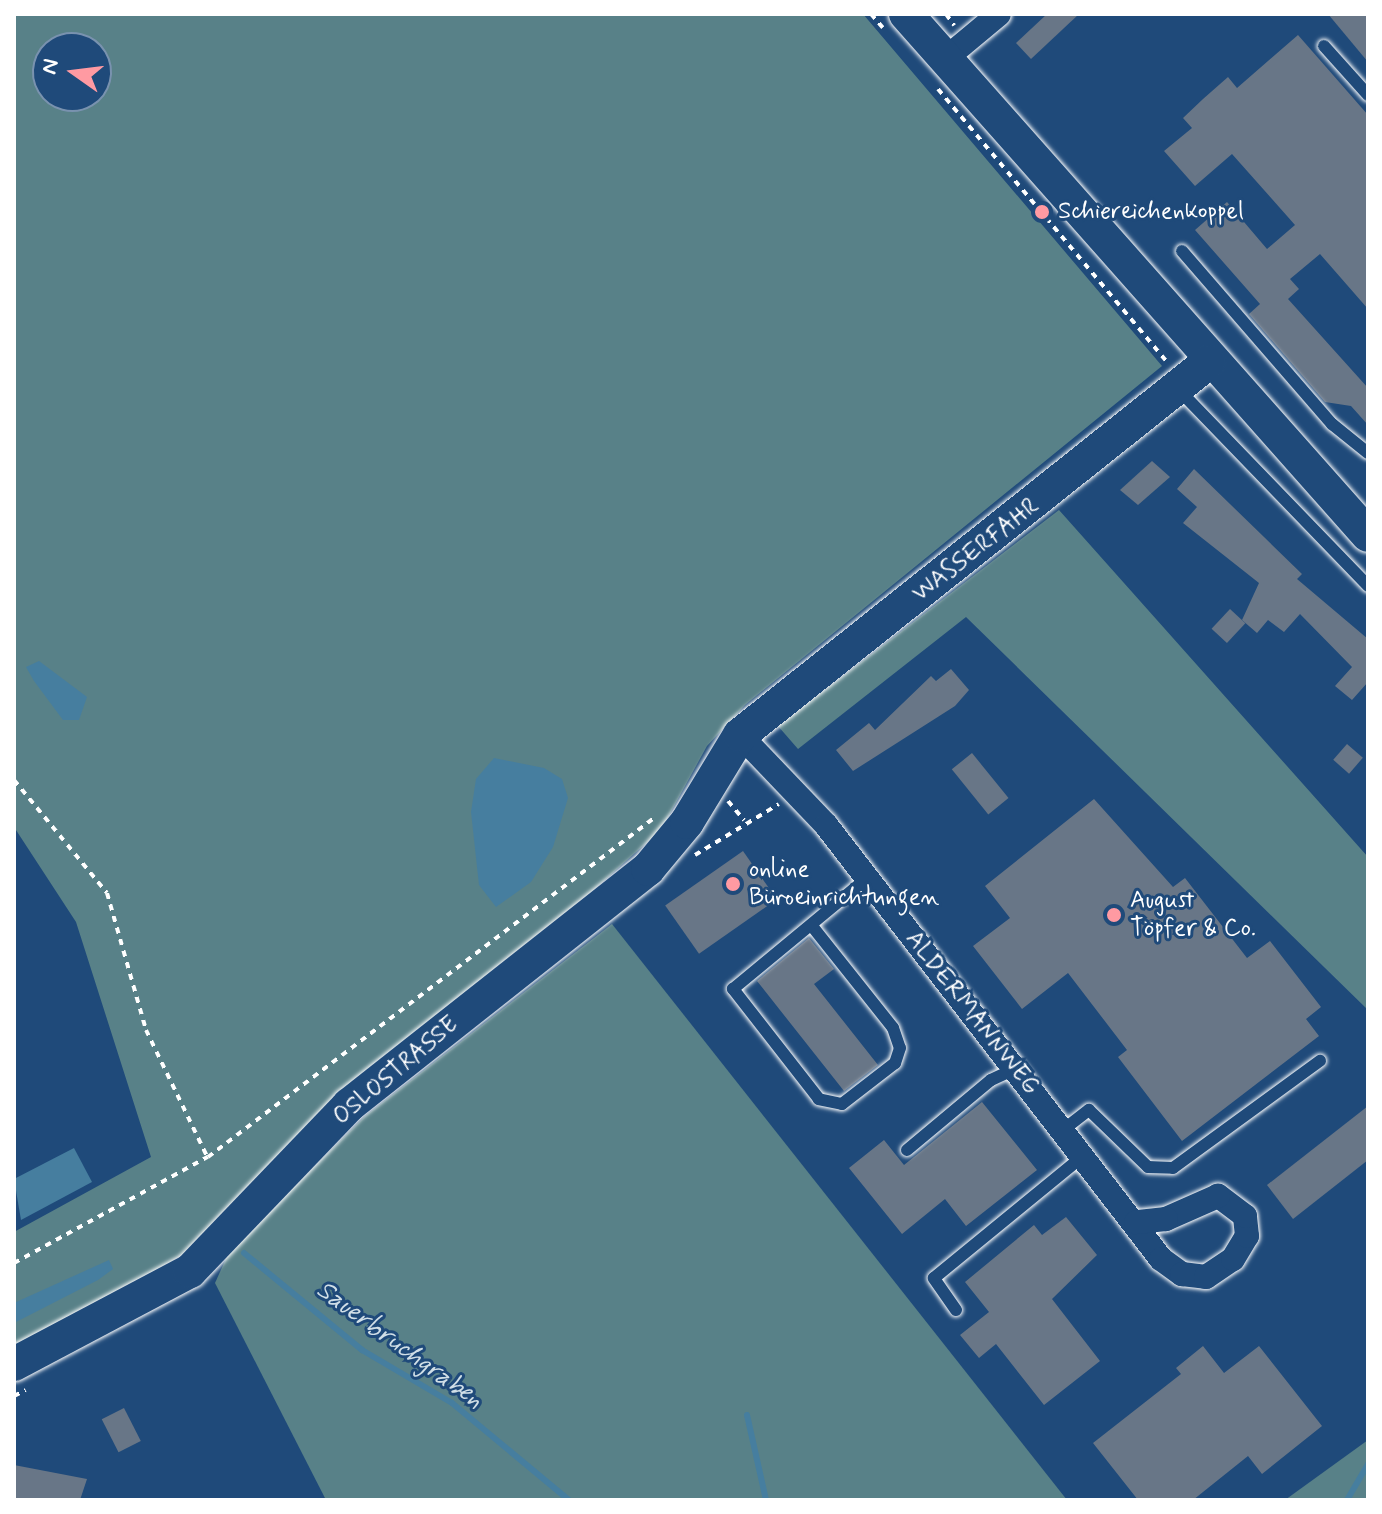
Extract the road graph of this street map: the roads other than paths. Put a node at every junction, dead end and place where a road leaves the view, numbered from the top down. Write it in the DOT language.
graph roads {
  1 [pos="906,14"];
  2 [pos="985,19"];
  3 [pos="1324,46"];
  4 [pos="945,59"];
  5 [pos="1368,95"];
  6 [pos="1182,251"];
  7 [pos="1209,362"];
  8 [pos="1173,384"];
  9 [pos="1368,453"];
  10 [pos="1366,530"];
  11 [pos="1368,586"];
  12 [pos="740,735"];
  13 [pos="867,878"];
  14 [pos="812,926"];
  15 [pos="1320,1061"];
  16 [pos="1015,1069"];
  17 [pos="1063,1130"];
  18 [pos="907,1150"];
  19 [pos="1083,1156"];
  20 [pos="1136,1222"];
  21 [pos="956,1310"];
  22 [pos="14,1364"];
  1 -- 4 [label="street"];
  2 -- 4 [label="street"];
  3 -- 5 [label="lane"];
  4 -- 7 [label="street"];
  6 -- 9 [label="lane"];
  7 -- 8 [label="street, WASSERFAHR"];
  7 -- 10 [label="street"];
  8 -- 11 [label="lane"];
  8 -- 12 [label="street, WASSERFAHR"];
  12 -- 13 [label="street, ALDERMANNWEG"];
  12 -- 22 [label="street, OSLOSTRASSE"];
  13 -- 14 [label="lane"];
  13 -- 16 [label="street, ALDERMANNWEG"];
  14 -- 14 [label="lane"];
  15 -- 17 [label="lane"];
  16 -- 17 [label="street, ALDERMANNWEG"];
  16 -- 18 [label="lane"];
  17 -- 19 [label="street, ALDERMANNWEG"];
  19 -- 20 [label="street, ALDERMANNWEG"];
  19 -- 21 [label="lane"];
}
